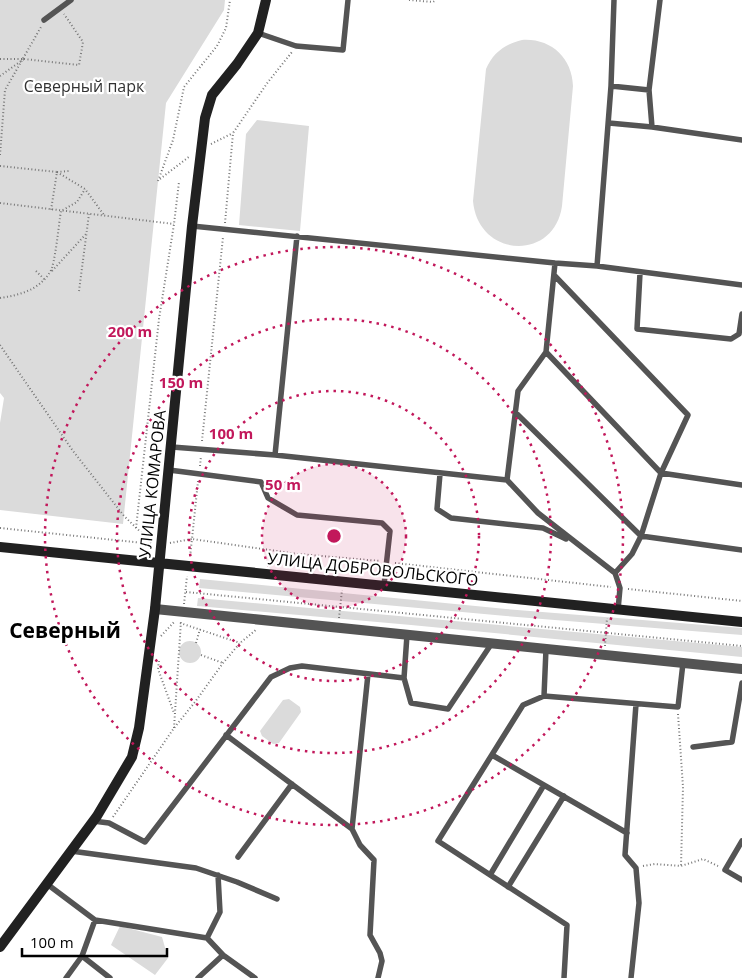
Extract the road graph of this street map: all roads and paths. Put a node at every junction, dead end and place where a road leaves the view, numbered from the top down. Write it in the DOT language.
graph roads {
  1 [pos="71,0"];
  2 [pos="230,0"];
  3 [pos="266,0"];
  4 [pos="348,0"];
  5 [pos="409,0"];
  6 [pos="436,0"];
  7 [pos="614,0"];
  8 [pos="660,0"];
  9 [pos="60,8"];
  10 [pos="44,20"];
  11 [pos="258,32"];
  12 [pos="296,46"];
  13 [pos="0,59"];
  14 [pos="24,59"];
  15 [pos="0,76"];
  16 [pos="612,86"];
  17 [pos="649,90"];
  18 [pos="609,122"];
  19 [pos="652,127"];
  20 [pos="742,140"];
  21 [pos="0,155"];
  22 [pos="0,166"];
  23 [pos="69,171"];
  24 [pos="57,172"];
  25 [pos="158,181"];
  26 [pos="179,182"];
  27 [pos="85,189"];
  28 [pos="0,203"];
  29 [pos="51,210"];
  30 [pos="61,211"];
  31 [pos="90,214"];
  32 [pos="105,216"];
  33 [pos="174,224"];
  34 [pos="192,226"];
  35 [pos="224,229"];
  36 [pos="87,233"];
  37 [pos="297,236"];
  38 [pos="555,263"];
  39 [pos="597,266"];
  40 [pos="36,271"];
  41 [pos="52,271"];
  42 [pos="640,273"];
  43 [pos="554,275"];
  44 [pos="44,279"];
  45 [pos="742,286"];
  46 [pos="79,291"];
  47 [pos="0,298"];
  48 [pos="742,314"];
  49 [pos="0,345"];
  50 [pos="546,352"];
  51 [pos="515,412"];
  52 [pos="172,447"];
  53 [pos="202,449"];
  54 [pos="275,455"];
  55 [pos="169,470"];
  56 [pos="661,473"];
  57 [pos="199,474"];
  58 [pos="440,474"];
  59 [pos="507,480"];
  60 [pos="742,484"];
  61 [pos="0,528"];
  62 [pos="136,528"];
  63 [pos="641,536"];
  64 [pos="192,538"];
  65 [pos="575,543"];
  66 [pos="161,545"];
  67 [pos="0,547"];
  68 [pos="742,550"];
  69 [pos="160,562"];
  70 [pos="387,562"];
  71 [pos="615,573"];
  72 [pos="343,581"];
  73 [pos="384,585"];
  74 [pos="620,588"];
  75 [pos="186,592"];
  76 [pos="742,601"];
  77 [pos="340,607"];
  78 [pos="155,609"];
  79 [pos="613,609"];
  80 [pos="183,612"];
  81 [pos="268,620"];
  82 [pos="742,622"];
  83 [pos="180,623"];
  84 [pos="338,628"];
  85 [pos="200,629"];
  86 [pos="606,633"];
  87 [pos="407,635"];
  88 [pos="196,643"];
  89 [pos="240,643"];
  90 [pos="160,644"];
  91 [pos="492,644"];
  92 [pos="742,646"];
  93 [pos="546,649"];
  94 [pos="201,655"];
  95 [pos="604,655"];
  96 [pos="159,660"];
  97 [pos="223,662"];
  98 [pos="683,663"];
  99 [pos="742,669"];
  100 [pos="368,674"];
  101 [pos="404,678"];
  102 [pos="742,683"];
  103 [pos="544,696"];
  104 [pos="636,704"];
  105 [pos="678,707"];
  106 [pos="175,716"];
  107 [pos="174,728"];
  108 [pos="226,735"];
  109 [pos="693,747"];
  110 [pos="492,755"];
  111 [pos="292,784"];
  112 [pos="544,785"];
  113 [pos="564,796"];
  114 [pos="93,821"];
  115 [pos="109,824"];
  116 [pos="352,829"];
  117 [pos="627,833"];
  118 [pos="742,841"];
  119 [pos="71,851"];
  120 [pos="238,857"];
  121 [pos="681,866"];
  122 [pos="636,868"];
  123 [pos="726,870"];
  124 [pos="218,875"];
  125 [pos="490,875"];
  126 [pos="742,880"];
  127 [pos="47,884"];
  128 [pos="508,887"];
  129 [pos="277,899"];
  130 [pos="95,920"];
  131 [pos="207,938"];
  132 [pos="0,947"];
  133 [pos="223,955"];
  134 [pos="82,956"];
  135 [pos="66,978"];
  136 [pos="110,978"];
  137 [pos="198,978"];
  138 [pos="254,978"];
  139 [pos="378,978"];
  140 [pos="564,978"];
  141 [pos="631,978"];
  1 -- 9 [label="lane"];
  2 -- 25 [label="path"];
  3 -- 11 [label="main road, УЛИЦА КОМАРОВА"];
  4 -- 12 [label="lane"];
  5 -- 6 [label="path"];
  7 -- 16 [label="lane"];
  8 -- 17 [label="lane"];
  9 -- 10 [label="lane"];
  9 -- 14 [label="path"];
  10 -- 14 [label="path"];
  11 -- 12 [label="lane"];
  11 -- 34 [label="main road, УЛИЦА КОМАРОВА"];
  12 -- 35 [label="path"];
  13 -- 14 [label="path"];
  14 -- 15 [label="path"];
  14 -- 21 [label="path"];
  16 -- 17 [label="lane"];
  16 -- 18 [label="lane"];
  17 -- 19 [label="lane"];
  18 -- 19 [label="lane"];
  18 -- 39 [label="lane"];
  19 -- 20 [label="lane"];
  22 -- 24 [label="path"];
  23 -- 24 [label="path"];
  24 -- 27 [label="path"];
  24 -- 29 [label="path"];
  26 -- 33 [label="path"];
  27 -- 30 [label="path"];
  27 -- 32 [label="path"];
  28 -- 29 [label="path"];
  29 -- 30 [label="path"];
  30 -- 31 [label="path"];
  30 -- 41 [label="path"];
  31 -- 32 [label="path"];
  31 -- 36 [label="path"];
  32 -- 33 [label="path"];
  33 -- 62 [label="path"];
  34 -- 35 [label="lane"];
  34 -- 52 [label="main road, УЛИЦА КОМАРОВА"];
  35 -- 37 [label="lane"];
  35 -- 53 [label="path"];
  36 -- 41 [label="path"];
  36 -- 46 [label="path"];
  37 -- 38 [label="lane"];
  37 -- 54 [label="lane"];
  38 -- 39 [label="lane"];
  38 -- 43 [label="lane"];
  39 -- 42 [label="lane"];
  40 -- 44 [label="path"];
  41 -- 44 [label="path"];
  42 -- 45 [label="lane"];
  42 -- 48 [label="lane"];
  43 -- 50 [label="lane"];
  43 -- 56 [label="lane"];
  44 -- 47 [label="path"];
  49 -- 62 [label="path"];
  50 -- 51 [label="lane"];
  50 -- 56 [label="lane"];
  51 -- 59 [label="lane"];
  51 -- 63 [label="lane"];
  52 -- 53 [label="lane"];
  52 -- 55 [label="main road, УЛИЦА КОМАРОВА"];
  53 -- 54 [label="lane"];
  53 -- 57 [label="path"];
  54 -- 58 [label="lane"];
  55 -- 57 [label="lane"];
  55 -- 66 [label="main road, УЛИЦА КОМАРОВА"];
  56 -- 60 [label="lane"];
  56 -- 63 [label="lane"];
  57 -- 64 [label="path"];
  57 -- 70 [label="lane"];
  58 -- 59 [label="lane"];
  58 -- 65 [label="lane"];
  59 -- 65 [label="lane"];
  61 -- 62 [label="path"];
  63 -- 68 [label="lane"];
  63 -- 71 [label="lane"];
  64 -- 66 [label="path"];
  64 -- 70 [label="path"];
  65 -- 71 [label="lane"];
  66 -- 69 [label="main road, УЛИЦА КОМАРОВА"];
  67 -- 69 [label="main road, УЛИЦА ДОБРОВОЛЬСКОГО"];
  69 -- 72 [label="main road, УЛИЦА ДОБРОВОЛЬСКОГО"];
  69 -- 78 [label="main road, УЛИЦА КОМАРОВА"];
  70 -- 73 [label="lane"];
  70 -- 74 [label="path"];
  71 -- 74 [label="lane"];
  72 -- 73 [label="main road, УЛИЦА ДОБРОВОЛЬСКОГО"];
  72 -- 77 [label="path"];
  73 -- 79 [label="main road, УЛИЦА ДОБРОВОЛЬСКОГО"];
  74 -- 76 [label="path"];
  74 -- 79 [label="lane"];
  75 -- 77 [label="path"];
  77 -- 84 [label="path"];
  77 -- 86 [label="path"];
  78 -- 80 [label="street"];
  78 -- 114 [label="main road, УЛИЦА КОМАРОВА"];
  79 -- 82 [label="main road, УЛИЦА ДОБРОВОЛЬСКОГО"];
  79 -- 86 [label="path"];
  80 -- 81 [label="street"];
  80 -- 83 [label="path"];
  80 -- 90 [label="path"];
  81 -- 84 [label="street"];
  81 -- 89 [label="path"];
  83 -- 85 [label="path"];
  83 -- 106 [label="path"];
  84 -- 87 [label="street"];
  85 -- 88 [label="path"];
  85 -- 89 [label="path"];
  86 -- 92 [label="path"];
  86 -- 95 [label="path"];
  87 -- 91 [label="street"];
  87 -- 101 [label="lane"];
  89 -- 97 [label="path"];
  91 -- 93 [label="street"];
  91 -- 101 [label="lane"];
  93 -- 95 [label="street"];
  93 -- 103 [label="lane"];
  94 -- 97 [label="path"];
  95 -- 98 [label="street"];
  96 -- 106 [label="path"];
  97 -- 107 [label="path"];
  98 -- 99 [label="street"];
  98 -- 105 [label="lane"];
  100 -- 101 [label="lane"];
  100 -- 108 [label="lane"];
  100 -- 116 [label="lane"];
  102 -- 109 [label="lane"];
  103 -- 104 [label="lane"];
  103 -- 110 [label="lane"];
  104 -- 105 [label="lane"];
  104 -- 117 [label="lane"];
  105 -- 121 [label="path"];
  106 -- 107 [label="path"];
  107 -- 115 [label="path"];
  108 -- 111 [label="lane"];
  108 -- 115 [label="lane"];
  110 -- 112 [label="lane"];
  110 -- 125 [label="lane"];
  111 -- 116 [label="lane"];
  111 -- 120 [label="lane"];
  112 -- 113 [label="lane"];
  112 -- 125 [label="lane"];
  113 -- 117 [label="lane"];
  113 -- 128 [label="lane"];
  114 -- 115 [label="lane"];
  114 -- 119 [label="main road, УЛИЦА КОМАРОВА"];
  116 -- 139 [label="lane"];
  117 -- 122 [label="lane"];
  118 -- 123 [label="lane"];
  119 -- 124 [label="lane"];
  119 -- 127 [label="main road, УЛИЦА КОМАРОВА"];
  121 -- 122 [label="path"];
  121 -- 123 [label="path"];
  122 -- 141 [label="lane"];
  123 -- 126 [label="lane"];
  124 -- 129 [label="lane"];
  124 -- 131 [label="lane"];
  125 -- 128 [label="lane"];
  127 -- 130 [label="lane"];
  127 -- 132 [label="main road, УЛИЦА КОМАРОВА"];
  128 -- 140 [label="lane"];
  130 -- 131 [label="lane"];
  130 -- 134 [label="lane"];
  131 -- 133 [label="lane"];
  133 -- 137 [label="lane"];
  133 -- 138 [label="lane"];
  134 -- 135 [label="lane"];
  134 -- 136 [label="lane"];
}
